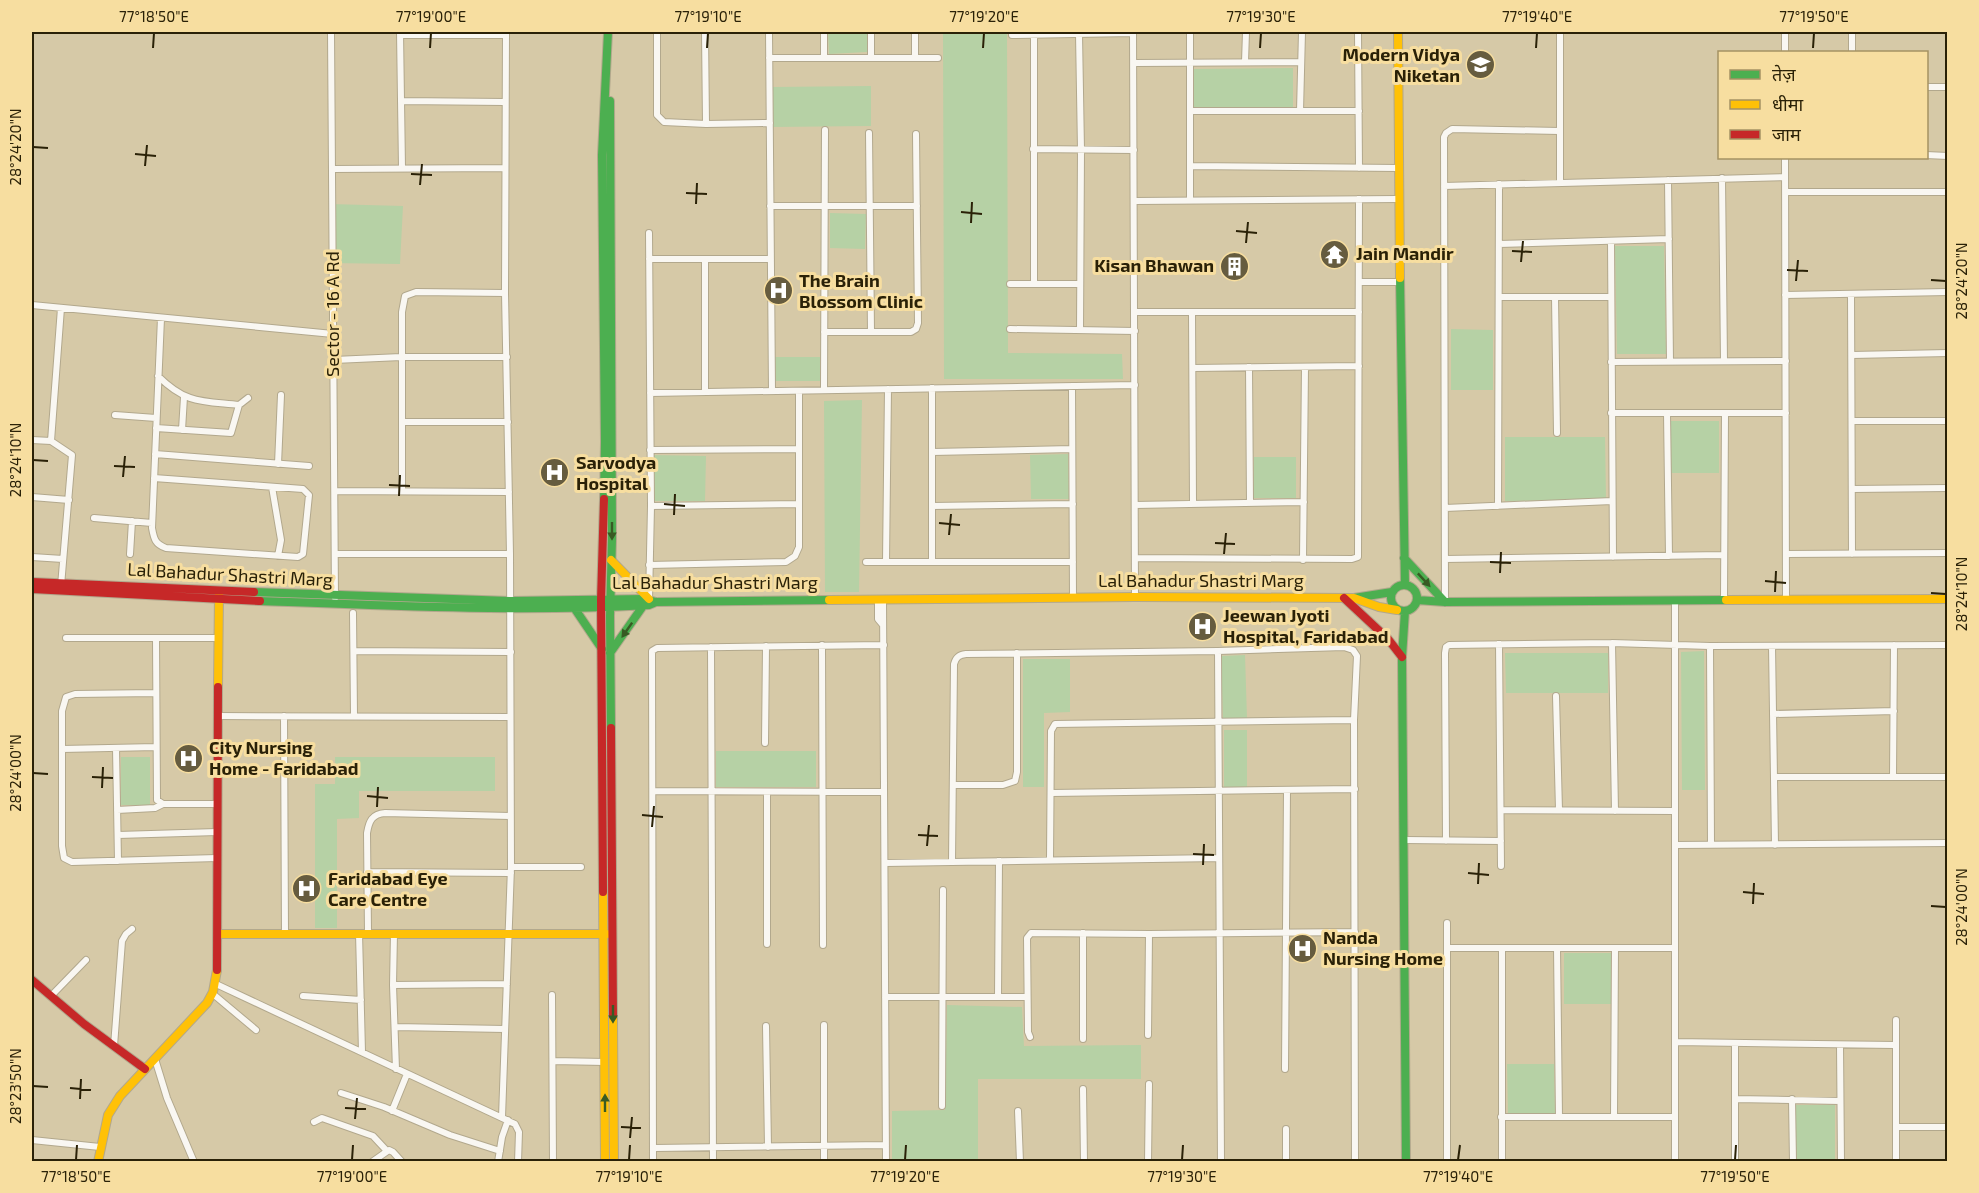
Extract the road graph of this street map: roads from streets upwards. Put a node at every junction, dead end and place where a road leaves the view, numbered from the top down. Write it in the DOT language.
graph roads {
  1 [pos="331,32"];
  2 [pos="608,32"];
  3 [pos="613,32"];
  4 [pos="657,32"];
  5 [pos="705,32"];
  6 [pos="769,32"];
  7 [pos="825,32"];
  8 [pos="871,32"];
  9 [pos="915,32"];
  10 [pos="1133,32"];
  11 [pos="1190,32"];
  12 [pos="1246,32"];
  13 [pos="1302,32"];
  14 [pos="1358,32"];
  15 [pos="1398,32"];
  16 [pos="1560,32"];
  17 [pos="1785,32"];
  18 [pos="1851,32"];
  19 [pos="400,33"];
  20 [pos="506,33"];
  21 [pos="1079,34"];
  22 [pos="1012,35"];
  23 [pos="1034,35"];
  24 [pos="1785,51"];
  25 [pos="1852,51"];
  26 [pos="871,57"];
  27 [pos="915,57"];
  28 [pos="769,58"];
  29 [pos="824,58"];
  30 [pos="938,58"];
  31 [pos="1245,62"];
  32 [pos="1301,62"];
  33 [pos="1134,63"];
  34 [pos="1190,63"];
  35 [pos="1928,87"];
  36 [pos="1947,87"];
  37 [pos="401,101"];
  38 [pos="505,102"];
  39 [pos="1190,111"];
  40 [pos="1300,111"];
  41 [pos="1359,111"];
  42 [pos="770,123"];
  43 [pos="706,124"];
  44 [pos="825,130"];
  45 [pos="1559,131"];
  46 [pos="869,134"];
  47 [pos="916,134"];
  48 [pos="1033,149"];
  49 [pos="1081,150"];
  50 [pos="1134,150"];
  51 [pos="1928,155"];
  52 [pos="1947,156"];
  53 [pos="1785,159"];
  54 [pos="1190,166"];
  55 [pos="402,168"];
  56 [pos="505,168"];
  57 [pos="1359,168"];
  58 [pos="1398,168"];
  59 [pos="332,169"];
  60 [pos="1785,177"];
  61 [pos="1722,178"];
  62 [pos="1668,180"];
  63 [pos="1560,183"];
  64 [pos="1498,184"];
  65 [pos="1444,186"];
  66 [pos="1785,192"];
  67 [pos="1947,192"];
  68 [pos="1359,199"];
  69 [pos="1398,199"];
  70 [pos="1190,200"];
  71 [pos="1134,201"];
  72 [pos="770,206"];
  73 [pos="824,206"];
  74 [pos="918,206"];
  75 [pos="871,207"];
  76 [pos="649,233"];
  77 [pos="1669,239"];
  78 [pos="1611,241"];
  79 [pos="1499,244"];
  80 [pos="649,259"];
  81 [pos="705,259"];
  82 [pos="771,259"];
  83 [pos="1359,282"];
  84 [pos="1399,282"];
  85 [pos="1010,284"];
  86 [pos="1034,284"];
  87 [pos="1080,284"];
  88 [pos="505,292"];
  89 [pos="1947,292"];
  90 [pos="1851,294"];
  91 [pos="1785,295"];
  92 [pos="1499,297"];
  93 [pos="1556,297"];
  94 [pos="1611,297"];
  95 [pos="32,305"];
  96 [pos="62,308"];
  97 [pos="1135,312"];
  98 [pos="1192,312"];
  99 [pos="1359,312"];
  100 [pos="161,318"];
  101 [pos="1010,329"];
  102 [pos="1080,330"];
  103 [pos="1134,331"];
  104 [pos="824,332"];
  105 [pos="871,332"];
  106 [pos="333,334"];
  107 [pos="1947,353"];
  108 [pos="1852,355"];
  109 [pos="401,357"];
  110 [pos="507,357"];
  111 [pos="334,360"];
  112 [pos="1724,361"];
  113 [pos="1786,361"];
  114 [pos="1611,362"];
  115 [pos="1670,362"];
  116 [pos="1359,366"];
  117 [pos="1250,367"];
  118 [pos="1305,367"];
  119 [pos="1192,368"];
  120 [pos="158,376"];
  121 [pos="1135,385"];
  122 [pos="1072,386"];
  123 [pos="932,388"];
  124 [pos="888,389"];
  125 [pos="824,390"];
  126 [pos="772,391"];
  127 [pos="799,391"];
  128 [pos="705,392"];
  129 [pos="650,393"];
  130 [pos="281,395"];
  131 [pos="184,397"];
  132 [pos="248,398"];
  133 [pos="238,405"];
  134 [pos="1667,413"];
  135 [pos="1725,413"];
  136 [pos="1786,413"];
  137 [pos="1611,414"];
  138 [pos="115,415"];
  139 [pos="156,418"];
  140 [pos="1852,421"];
  141 [pos="1947,421"];
  142 [pos="403,422"];
  143 [pos="508,422"];
  144 [pos="156,428"];
  145 [pos="182,430"];
  146 [pos="1557,433"];
  147 [pos="32,440"];
  148 [pos="51,441"];
  149 [pos="799,449"];
  150 [pos="1072,449"];
  151 [pos="650,450"];
  152 [pos="932,452"];
  153 [pos="155,454"];
  154 [pos="278,464"];
  155 [pos="309,466"];
  156 [pos="154,478"];
  157 [pos="272,487"];
  158 [pos="1947,488"];
  159 [pos="1852,489"];
  160 [pos="402,490"];
  161 [pos="335,491"];
  162 [pos="509,492"];
  163 [pos="32,497"];
  164 [pos="69,500"];
  165 [pos="1612,501"];
  166 [pos="1304,502"];
  167 [pos="1250,503"];
  168 [pos="799,504"];
  169 [pos="1072,504"];
  170 [pos="1193,504"];
  171 [pos="1135,505"];
  172 [pos="651,506"];
  173 [pos="932,506"];
  174 [pos="1498,506"];
  175 [pos="1445,508"];
  176 [pos="94,518"];
  177 [pos="132,521"];
  178 [pos="152,523"];
  179 [pos="1947,553"];
  180 [pos="130,554"];
  181 [pos="335,554"];
  182 [pos="510,554"];
  183 [pos="1786,554"];
  184 [pos="1852,554"];
  185 [pos="1724,555"];
  186 [pos="278,556"];
  187 [pos="1669,556"];
  188 [pos="32,557"];
  189 [pos="1404,557"];
  190 [pos="1613,557"];
  191 [pos="1136,558"];
  192 [pos="63,559"];
  193 [pos="1445,559"];
  194 [pos="611,560"];
  195 [pos="1303,560"];
  196 [pos="866,562"];
  197 [pos="886,562"];
  198 [pos="932,562"];
  199 [pos="1073,562"];
  200 [pos="649,565"];
  201 [pos="32,582"];
  202 [pos="1405,585"];
  203 [pos="61,588"];
  204 [pos="32,589"];
  205 [pos="1392,592"];
  206 [pos="219,596"];
  207 [pos="1135,597"];
  208 [pos="1073,598"];
  209 [pos="1349,598"];
  210 [pos="881,599"];
  211 [pos="1947,599"];
  212 [pos="335,600"];
  213 [pos="1417,600"];
  214 [pos="1724,600"];
  215 [pos="1786,600"];
  216 [pos="1675,601"];
  217 [pos="1445,602"];
  218 [pos="606,603"];
  219 [pos="649,603"];
  220 [pos="510,604"];
  221 [pos="575,609"];
  222 [pos="1401,611"];
  223 [pos="352,613"];
  224 [pos="66,638"];
  225 [pos="156,638"];
  226 [pos="219,638"];
  227 [pos="1612,643"];
  228 [pos="1499,644"];
  229 [pos="822,645"];
  230 [pos="884,645"];
  231 [pos="1674,645"];
  232 [pos="1894,645"];
  233 [pos="1947,645"];
  234 [pos="766,646"];
  235 [pos="1710,646"];
  236 [pos="1772,646"];
  237 [pos="711,647"];
  238 [pos="354,651"];
  239 [pos="606,651"];
  240 [pos="1218,651"];
  241 [pos="511,652"];
  242 [pos="1017,653"];
  243 [pos="1402,657"];
  244 [pos="156,693"];
  245 [pos="1556,696"];
  246 [pos="1893,711"];
  247 [pos="1773,714"];
  248 [pos="217,716"];
  249 [pos="284,716"];
  250 [pos="354,716"];
  251 [pos="510,717"];
  252 [pos="1354,720"];
  253 [pos="1218,721"];
  254 [pos="765,743"];
  255 [pos="156,747"];
  256 [pos="116,748"];
  257 [pos="62,749"];
  258 [pos="1774,777"];
  259 [pos="1893,777"];
  260 [pos="1947,777"];
  261 [pos="953,785"];
  262 [pos="1355,789"];
  263 [pos="1219,790"];
  264 [pos="1287,790"];
  265 [pos="653,791"];
  266 [pos="824,791"];
  267 [pos="711,792"];
  268 [pos="767,792"];
  269 [pos="884,792"];
  270 [pos="1051,793"];
  271 [pos="163,804"];
  272 [pos="217,804"];
  273 [pos="117,810"];
  274 [pos="1501,810"];
  275 [pos="1559,810"];
  276 [pos="1615,811"];
  277 [pos="1675,811"];
  278 [pos="510,816"];
  279 [pos="217,832"];
  280 [pos="118,836"];
  281 [pos="1405,840"];
  282 [pos="1501,840"];
  283 [pos="1446,841"];
  284 [pos="1947,843"];
  285 [pos="1675,844"];
  286 [pos="1711,844"];
  287 [pos="1775,845"];
  288 [pos="217,858"];
  289 [pos="1219,858"];
  290 [pos="1050,860"];
  291 [pos="118,861"];
  292 [pos="999,861"];
  293 [pos="952,862"];
  294 [pos="885,863"];
  295 [pos="1501,866"];
  296 [pos="581,867"];
  297 [pos="511,870"];
  298 [pos="367,872"];
  299 [pos="943,890"];
  300 [pos="1447,923"];
  301 [pos="132,929"];
  302 [pos="1285,932"];
  303 [pos="1355,932"];
  304 [pos="364,933"];
  305 [pos="394,933"];
  306 [pos="508,933"];
  307 [pos="1083,933"];
  308 [pos="1220,933"];
  309 [pos="218,934"];
  310 [pos="285,934"];
  311 [pos="608,934"];
  312 [pos="1149,934"];
  313 [pos="767,944"];
  314 [pos="823,945"];
  315 [pos="1447,948"];
  316 [pos="1502,948"];
  317 [pos="1557,948"];
  318 [pos="1615,948"];
  319 [pos="1675,948"];
  320 [pos="86,960"];
  321 [pos="32,980"];
  322 [pos="216,984"];
  323 [pos="507,984"];
  324 [pos="393,985"];
  325 [pos="609,989"];
  326 [pos="213,994"];
  327 [pos="552,995"];
  328 [pos="51,996"];
  329 [pos="303,996"];
  330 [pos="998,996"];
  331 [pos="885,997"];
  332 [pos="942,997"];
  333 [pos="1027,997"];
  334 [pos="361,1000"];
  335 [pos="1896,1020"];
  336 [pos="824,1025"];
  337 [pos="766,1026"];
  338 [pos="395,1027"];
  339 [pos="505,1029"];
  340 [pos="256,1030"];
  341 [pos="1148,1035"];
  342 [pos="1030,1037"];
  343 [pos="1083,1039"];
  344 [pos="1675,1042"];
  345 [pos="1735,1043"];
  346 [pos="1840,1045"];
  347 [pos="1895,1045"];
  348 [pos="114,1046"];
  349 [pos="362,1052"];
  350 [pos="155,1059"];
  351 [pos="553,1061"];
  352 [pos="605,1062"];
  353 [pos="145,1068"];
  354 [pos="396,1069"];
  355 [pos="1285,1069"];
  356 [pos="407,1074"];
  357 [pos="1149,1084"];
  358 [pos="1083,1089"];
  359 [pos="341,1093"];
  360 [pos="1735,1099"];
  361 [pos="1792,1099"];
  362 [pos="1840,1101"];
  363 [pos="942,1106"];
  364 [pos="392,1111"];
  365 [pos="1018,1111"];
  366 [pos="1501,1116"];
  367 [pos="1559,1117"];
  368 [pos="1614,1117"];
  369 [pos="1675,1117"];
  370 [pos="505,1118"];
  371 [pos="314,1122"];
  372 [pos="1896,1127"];
  373 [pos="1947,1127"];
  374 [pos="1286,1129"];
  375 [pos="32,1140"];
  376 [pos="886,1145"];
  377 [pos="713,1146"];
  378 [pos="100,1147"];
  379 [pos="768,1147"];
  380 [pos="823,1147"];
  381 [pos="654,1148"];
  382 [pos="387,1150"];
  383 [pos="500,1150"];
  384 [pos="98,1161"];
  385 [pos="194,1161"];
  386 [pos="372,1161"];
  387 [pos="402,1161"];
  388 [pos="498,1161"];
  389 [pos="518,1161"];
  390 [pos="553,1161"];
  391 [pos="605,1161"];
  392 [pos="614,1161"];
  393 [pos="653,1161"];
  394 [pos="713,1161"];
  395 [pos="824,1161"];
  396 [pos="886,1161"];
  397 [pos="1020,1161"];
  398 [pos="1084,1161"];
  399 [pos="1148,1161"];
  400 [pos="1221,1161"];
  401 [pos="1286,1161"];
  402 [pos="1355,1161"];
  403 [pos="1406,1161"];
  404 [pos="1447,1161"];
  405 [pos="1502,1161"];
  406 [pos="1675,1161"];
  407 [pos="1735,1161"];
  408 [pos="1792,1161"];
  409 [pos="1841,1161"];
  410 [pos="1896,1161"];
  1 -- 59 [label="street, Sector - 16 A Rd"];
  2 -- 218 [label="street"];
  3 -- 194 [label="street, one-way"];
  4 -- 43 [label="street"];
  5 -- 43 [label="street"];
  6 -- 28 [label="street"];
  7 -- 29 [label="street"];
  8 -- 26 [label="street"];
  9 -- 27 [label="street"];
  10 -- 21 [label="street"];
  10 -- 33 [label="street"];
  11 -- 34 [label="street"];
  12 -- 31 [label="street"];
  13 -- 32 [label="street"];
  14 -- 41 [label="street"];
  15 -- 58 [label="street"];
  16 -- 45 [label="street"];
  17 -- 24 [label="street"];
  18 -- 25 [label="street"];
  19 -- 20 [label="street"];
  19 -- 37 [label="street"];
  20 -- 38 [label="street"];
  21 -- 23 [label="street"];
  21 -- 49 [label="street"];
  22 -- 23 [label="street"];
  23 -- 48 [label="street"];
  26 -- 27 [label="street"];
  26 -- 29 [label="street"];
  27 -- 30 [label="street"];
  28 -- 29 [label="street"];
  28 -- 42 [label="street"];
  31 -- 32 [label="street"];
  31 -- 34 [label="street"];
  32 -- 40 [label="street"];
  33 -- 34 [label="street"];
  33 -- 50 [label="street"];
  34 -- 39 [label="street"];
  35 -- 36 [label="street"];
  37 -- 38 [label="street"];
  37 -- 55 [label="street"];
  38 -- 56 [label="street"];
  39 -- 40 [label="street"];
  39 -- 54 [label="street"];
  40 -- 41 [label="street"];
  41 -- 57 [label="street"];
  42 -- 43 [label="street"];
  42 -- 72 [label="street"];
  44 -- 73 [label="street"];
  45 -- 63 [label="street"];
  45 -- 65 [label="street"];
  46 -- 75 [label="street"];
  47 -- 74 [label="street"];
  48 -- 49 [label="street"];
  48 -- 86 [label="street"];
  49 -- 50 [label="street"];
  49 -- 87 [label="street"];
  50 -- 71 [label="street"];
  51 -- 52 [label="street"];
  53 -- 60 [label="street"];
  54 -- 57 [label="street"];
  54 -- 70 [label="street"];
  55 -- 56 [label="street"];
  55 -- 59 [label="street"];
  56 -- 88 [label="street"];
  57 -- 58 [label="street"];
  58 -- 69 [label="street"];
  59 -- 106 [label="street, Sector - 16 A Rd"];
  60 -- 61 [label="street"];
  60 -- 66 [label="street"];
  61 -- 62 [label="street"];
  61 -- 112 [label="street"];
  62 -- 63 [label="street"];
  62 -- 77 [label="street"];
  63 -- 64 [label="street"];
  64 -- 65 [label="street"];
  64 -- 79 [label="street"];
  65 -- 175 [label="street"];
  66 -- 67 [label="street"];
  66 -- 91 [label="street"];
  68 -- 69 [label="street"];
  68 -- 70 [label="street"];
  68 -- 83 [label="street"];
  69 -- 84 [label="street"];
  70 -- 71 [label="street"];
  71 -- 97 [label="street"];
  72 -- 73 [label="street"];
  72 -- 82 [label="street"];
  73 -- 75 [label="street"];
  73 -- 104 [label="street"];
  74 -- 75 [label="street"];
  74 -- 105 [label="street"];
  75 -- 105 [label="street"];
  76 -- 80 [label="street"];
  77 -- 78 [label="street"];
  77 -- 115 [label="street"];
  78 -- 79 [label="street"];
  78 -- 94 [label="street"];
  79 -- 92 [label="street"];
  80 -- 81 [label="street"];
  80 -- 129 [label="street"];
  81 -- 82 [label="street"];
  81 -- 128 [label="street"];
  82 -- 126 [label="street"];
  83 -- 84 [label="street"];
  83 -- 99 [label="street"];
  84 -- 189 [label="street"];
  85 -- 86 [label="street"];
  86 -- 87 [label="street"];
  87 -- 102 [label="street"];
  88 -- 109 [label="street"];
  88 -- 110 [label="street"];
  89 -- 90 [label="street"];
  90 -- 91 [label="street"];
  90 -- 108 [label="street"];
  91 -- 113 [label="street"];
  92 -- 93 [label="street"];
  92 -- 174 [label="street"];
  93 -- 94 [label="street"];
  93 -- 146 [label="street"];
  94 -- 114 [label="street"];
  95 -- 96 [label="street"];
  96 -- 100 [label="street"];
  96 -- 148 [label="street"];
  97 -- 98 [label="street"];
  97 -- 103 [label="street"];
  98 -- 99 [label="street"];
  98 -- 119 [label="street"];
  99 -- 116 [label="street"];
  100 -- 106 [label="street"];
  100 -- 120 [label="street"];
  101 -- 102 [label="street"];
  102 -- 103 [label="street"];
  103 -- 121 [label="street"];
  104 -- 105 [label="street"];
  104 -- 125 [label="street"];
  106 -- 111 [label="street, Sector - 16 A Rd"];
  107 -- 108 [label="street"];
  108 -- 140 [label="street"];
  109 -- 110 [label="street"];
  109 -- 111 [label="street"];
  109 -- 142 [label="street"];
  110 -- 143 [label="street"];
  111 -- 161 [label="street, Sector - 16 A Rd"];
  112 -- 113 [label="street"];
  112 -- 115 [label="street"];
  113 -- 136 [label="street"];
  114 -- 115 [label="street"];
  114 -- 137 [label="street"];
  116 -- 118 [label="street"];
  116 -- 195 [label="street"];
  117 -- 118 [label="street"];
  117 -- 119 [label="street"];
  117 -- 167 [label="street"];
  118 -- 166 [label="street"];
  119 -- 170 [label="street"];
  120 -- 131 [label="street"];
  120 -- 139 [label="street"];
  121 -- 122 [label="street"];
  121 -- 171 [label="street"];
  122 -- 123 [label="street"];
  122 -- 150 [label="street"];
  123 -- 124 [label="street"];
  123 -- 152 [label="street"];
  124 -- 125 [label="street"];
  124 -- 197 [label="street"];
  125 -- 127 [label="street"];
  126 -- 127 [label="street"];
  126 -- 128 [label="street"];
  127 -- 149 [label="street"];
  128 -- 129 [label="street"];
  129 -- 151 [label="street"];
  130 -- 154 [label="street"];
  131 -- 133 [label="street"];
  131 -- 145 [label="street"];
  132 -- 133 [label="street"];
  133 -- 145 [label="street"];
  134 -- 135 [label="street"];
  134 -- 137 [label="street"];
  134 -- 187 [label="street"];
  135 -- 136 [label="street"];
  135 -- 185 [label="street"];
  136 -- 183 [label="street"];
  137 -- 165 [label="street"];
  138 -- 139 [label="street"];
  139 -- 144 [label="street"];
  140 -- 141 [label="street"];
  140 -- 159 [label="street"];
  142 -- 143 [label="street"];
  142 -- 160 [label="street"];
  143 -- 162 [label="street"];
  144 -- 145 [label="street"];
  144 -- 153 [label="street"];
  147 -- 148 [label="street"];
  148 -- 164 [label="street"];
  149 -- 151 [label="street"];
  149 -- 168 [label="street"];
  150 -- 152 [label="street"];
  150 -- 169 [label="street"];
  151 -- 172 [label="street"];
  152 -- 173 [label="street"];
  153 -- 154 [label="street"];
  153 -- 156 [label="street"];
  154 -- 155 [label="street"];
  156 -- 157 [label="street"];
  156 -- 178 [label="street"];
  157 -- 186 [label="street"];
  157 -- 186 [label="street"];
  158 -- 159 [label="street"];
  159 -- 184 [label="street"];
  160 -- 161 [label="street"];
  160 -- 162 [label="street"];
  161 -- 181 [label="street, Sector - 16 A Rd"];
  162 -- 182 [label="street"];
  163 -- 164 [label="street"];
  164 -- 192 [label="street"];
  165 -- 174 [label="street"];
  165 -- 190 [label="street"];
  166 -- 167 [label="street"];
  166 -- 195 [label="street"];
  167 -- 170 [label="street"];
  168 -- 172 [label="street"];
  168 -- 200 [label="street"];
  169 -- 173 [label="street"];
  169 -- 199 [label="street"];
  170 -- 171 [label="street"];
  171 -- 191 [label="street"];
  172 -- 200 [label="street"];
  173 -- 198 [label="street"];
  174 -- 175 [label="street"];
  175 -- 193 [label="street"];
  176 -- 177 [label="street"];
  177 -- 178 [label="street"];
  177 -- 180 [label="street"];
  178 -- 186 [label="street"];
  179 -- 184 [label="street"];
  181 -- 182 [label="street"];
  181 -- 212 [label="street, Sector - 16 A Rd"];
  182 -- 220 [label="street"];
  183 -- 184 [label="street"];
  183 -- 215 [label="street"];
  185 -- 187 [label="street"];
  185 -- 214 [label="street"];
  187 -- 190 [label="street"];
  188 -- 192 [label="street"];
  189 -- 202 [label="street"];
  189 -- 217 [label="street, one-way"];
  190 -- 193 [label="street"];
  191 -- 195 [label="street"];
  191 -- 207 [label="street"];
  192 -- 203 [label="street"];
  193 -- 217 [label="street"];
  194 -- 218 [label="street"];
  194 -- 219 [label="street"];
  196 -- 197 [label="street"];
  197 -- 198 [label="street"];
  198 -- 199 [label="street"];
  199 -- 208 [label="street"];
  200 -- 219 [label="street"];
  201 -- 203 [label="street"];
  202 -- 205 [label="street"];
  202 -- 213 [label="street"];
  203 -- 204 [label="street"];
  203 -- 206 [label="street, Lal Bahadur Shastri Marg"];
  205 -- 209 [label="street"];
  205 -- 222 [label="street"];
  206 -- 212 [label="street, Lal Bahadur Shastri Marg"];
  206 -- 226 [label="street"];
  207 -- 208 [label="street, Lal Bahadur Shastri Marg"];
  207 -- 209 [label="street, Lal Bahadur Shastri Marg"];
  208 -- 210 [label="street, Lal Bahadur Shastri Marg"];
  209 -- 222 [label="street, Lal Bahadur Shastri Marg"];
  209 -- 243 [label="street"];
  210 -- 219 [label="street, Lal Bahadur Shastri Marg"];
  210 -- 230 [label="street"];
  211 -- 215 [label="street"];
  212 -- 220 [label="street, Lal Bahadur Shastri Marg"];
  213 -- 217 [label="street"];
  213 -- 222 [label="street"];
  214 -- 215 [label="street"];
  214 -- 216 [label="street"];
  216 -- 217 [label="street"];
  216 -- 231 [label="street"];
  218 -- 219 [label="street, Lal Bahadur Shastri Marg"];
  218 -- 220 [label="street, Lal Bahadur Shastri Marg"];
  218 -- 221 [label="street"];
  218 -- 239 [label="street"];
  219 -- 239 [label="street, one-way"];
  220 -- 221 [label="street"];
  220 -- 241 [label="street"];
  221 -- 239 [label="street"];
  222 -- 243 [label="street"];
  223 -- 238 [label="street"];
  224 -- 225 [label="street"];
  225 -- 226 [label="street"];
  225 -- 244 [label="street"];
  226 -- 248 [label="street"];
  227 -- 228 [label="street"];
  227 -- 231 [label="street"];
  227 -- 276 [label="street"];
  228 -- 274 [label="street"];
  228 -- 283 [label="street"];
  229 -- 230 [label="street"];
  229 -- 234 [label="street"];
  229 -- 266 [label="street"];
  230 -- 269 [label="street"];
  231 -- 235 [label="street"];
  231 -- 277 [label="street"];
  232 -- 233 [label="street"];
  232 -- 236 [label="street"];
  232 -- 246 [label="street"];
  234 -- 237 [label="street"];
  234 -- 254 [label="street"];
  235 -- 236 [label="street"];
  235 -- 286 [label="street"];
  236 -- 247 [label="street"];
  237 -- 265 [label="street"];
  237 -- 267 [label="street"];
  238 -- 241 [label="street"];
  238 -- 250 [label="street"];
  239 -- 311 [label="street"];
  240 -- 242 [label="street"];
  240 -- 252 [label="street"];
  240 -- 253 [label="street"];
  241 -- 251 [label="street"];
  242 -- 261 [label="street"];
  242 -- 261 [label="street"];
  243 -- 281 [label="street"];
  244 -- 255 [label="street"];
  244 -- 257 [label="street"];
  245 -- 275 [label="street"];
  246 -- 247 [label="street"];
  246 -- 259 [label="street"];
  247 -- 258 [label="street"];
  248 -- 249 [label="street"];
  248 -- 272 [label="street"];
  249 -- 250 [label="street"];
  249 -- 310 [label="street"];
  250 -- 251 [label="street"];
  251 -- 278 [label="street"];
  252 -- 253 [label="street"];
  252 -- 262 [label="street"];
  253 -- 263 [label="street"];
  253 -- 270 [label="street"];
  255 -- 256 [label="street"];
  255 -- 271 [label="street"];
  256 -- 257 [label="street"];
  256 -- 273 [label="street"];
  257 -- 291 [label="street"];
  258 -- 259 [label="street"];
  258 -- 287 [label="street"];
  259 -- 260 [label="street"];
  261 -- 293 [label="street"];
  262 -- 264 [label="street"];
  262 -- 303 [label="street"];
  263 -- 264 [label="street"];
  263 -- 270 [label="street"];
  263 -- 289 [label="street"];
  264 -- 302 [label="street"];
  265 -- 267 [label="street"];
  265 -- 381 [label="street"];
  266 -- 268 [label="street"];
  266 -- 269 [label="street"];
  266 -- 314 [label="street"];
  267 -- 268 [label="street"];
  267 -- 377 [label="street"];
  268 -- 313 [label="street"];
  269 -- 294 [label="street"];
  270 -- 290 [label="street"];
  271 -- 272 [label="street"];
  271 -- 273 [label="street"];
  272 -- 279 [label="street"];
  273 -- 280 [label="street"];
  274 -- 275 [label="street"];
  274 -- 282 [label="street"];
  275 -- 276 [label="street"];
  276 -- 277 [label="street"];
  277 -- 285 [label="street"];
  278 -- 297 [label="street"];
  278 -- 298 [label="street"];
  279 -- 280 [label="street"];
  279 -- 288 [label="street"];
  280 -- 291 [label="street"];
  281 -- 283 [label="street"];
  281 -- 403 [label="street"];
  282 -- 283 [label="street"];
  282 -- 295 [label="street"];
  284 -- 287 [label="street"];
  285 -- 286 [label="street"];
  285 -- 319 [label="street"];
  286 -- 287 [label="street"];
  288 -- 291 [label="street"];
  288 -- 309 [label="street"];
  289 -- 290 [label="street"];
  289 -- 308 [label="street"];
  290 -- 292 [label="street"];
  292 -- 293 [label="street"];
  292 -- 330 [label="street"];
  293 -- 294 [label="street"];
  294 -- 331 [label="street"];
  296 -- 297 [label="street"];
  297 -- 298 [label="street"];
  297 -- 306 [label="street"];
  298 -- 304 [label="street"];
  299 -- 332 [label="street"];
  300 -- 315 [label="street"];
  301 -- 348 [label="street"];
  302 -- 303 [label="street"];
  302 -- 308 [label="street"];
  302 -- 355 [label="street"];
  303 -- 402 [label="street"];
  304 -- 305 [label="street"];
  304 -- 310 [label="street"];
  304 -- 334 [label="street"];
  305 -- 306 [label="street"];
  305 -- 324 [label="street"];
  306 -- 311 [label="street"];
  306 -- 323 [label="street"];
  307 -- 312 [label="street"];
  307 -- 333 [label="street"];
  307 -- 343 [label="street"];
  308 -- 312 [label="street"];
  308 -- 400 [label="street"];
  309 -- 310 [label="street"];
  309 -- 322 [label="street"];
  311 -- 325 [label="street"];
  312 -- 341 [label="street"];
  315 -- 316 [label="street"];
  315 -- 404 [label="street"];
  316 -- 317 [label="street"];
  316 -- 366 [label="street"];
  317 -- 318 [label="street"];
  317 -- 367 [label="street"];
  318 -- 319 [label="street"];
  318 -- 368 [label="street"];
  319 -- 344 [label="street"];
  320 -- 328 [label="street"];
  321 -- 328 [label="street"];
  322 -- 326 [label="street"];
  322 -- 349 [label="street"];
  323 -- 324 [label="street"];
  323 -- 339 [label="street"];
  324 -- 338 [label="street"];
  325 -- 352 [label="street"];
  325 -- 392 [label="street, one-way"];
  326 -- 340 [label="street"];
  326 -- 350 [label="street"];
  327 -- 351 [label="street"];
  328 -- 348 [label="street"];
  329 -- 334 [label="street"];
  330 -- 332 [label="street"];
  330 -- 333 [label="street"];
  331 -- 332 [label="street"];
  331 -- 376 [label="street"];
  332 -- 363 [label="street"];
  333 -- 342 [label="street"];
  334 -- 349 [label="street"];
  335 -- 347 [label="street"];
  336 -- 380 [label="street"];
  337 -- 379 [label="street"];
  338 -- 339 [label="street"];
  338 -- 354 [label="street"];
  339 -- 370 [label="street"];
  344 -- 345 [label="street"];
  344 -- 369 [label="street"];
  345 -- 346 [label="street"];
  345 -- 360 [label="street"];
  346 -- 347 [label="street"];
  346 -- 362 [label="street"];
  347 -- 372 [label="street"];
  348 -- 353 [label="street"];
  349 -- 354 [label="street"];
  350 -- 353 [label="street"];
  350 -- 385 [label="street"];
  351 -- 352 [label="street"];
  351 -- 390 [label="street"];
  391 -- 352 [label="street, one-way"];
  353 -- 378 [label="street"];
  354 -- 356 [label="street"];
  356 -- 364 [label="street"];
  356 -- 370 [label="street"];
  357 -- 399 [label="street"];
  358 -- 398 [label="street"];
  359 -- 364 [label="street"];
  360 -- 361 [label="street"];
  360 -- 407 [label="street"];
  361 -- 362 [label="street"];
  361 -- 408 [label="street"];
  362 -- 409 [label="street"];
  364 -- 383 [label="street"];
  365 -- 397 [label="street"];
  366 -- 367 [label="street"];
  366 -- 405 [label="street"];
  367 -- 368 [label="street"];
  368 -- 369 [label="street"];
  369 -- 406 [label="street"];
  370 -- 383 [label="street"];
  370 -- 389 [label="street"];
  371 -- 382 [label="street"];
  372 -- 373 [label="street"];
  372 -- 410 [label="street"];
  374 -- 401 [label="street"];
  375 -- 378 [label="street"];
  376 -- 380 [label="street"];
  376 -- 396 [label="street"];
  377 -- 379 [label="street"];
  377 -- 381 [label="street"];
  377 -- 394 [label="street"];
  378 -- 384 [label="street"];
  379 -- 380 [label="street"];
  380 -- 395 [label="street"];
  381 -- 393 [label="street"];
  382 -- 386 [label="street"];
  382 -- 387 [label="street"];
  383 -- 388 [label="street"];
}
